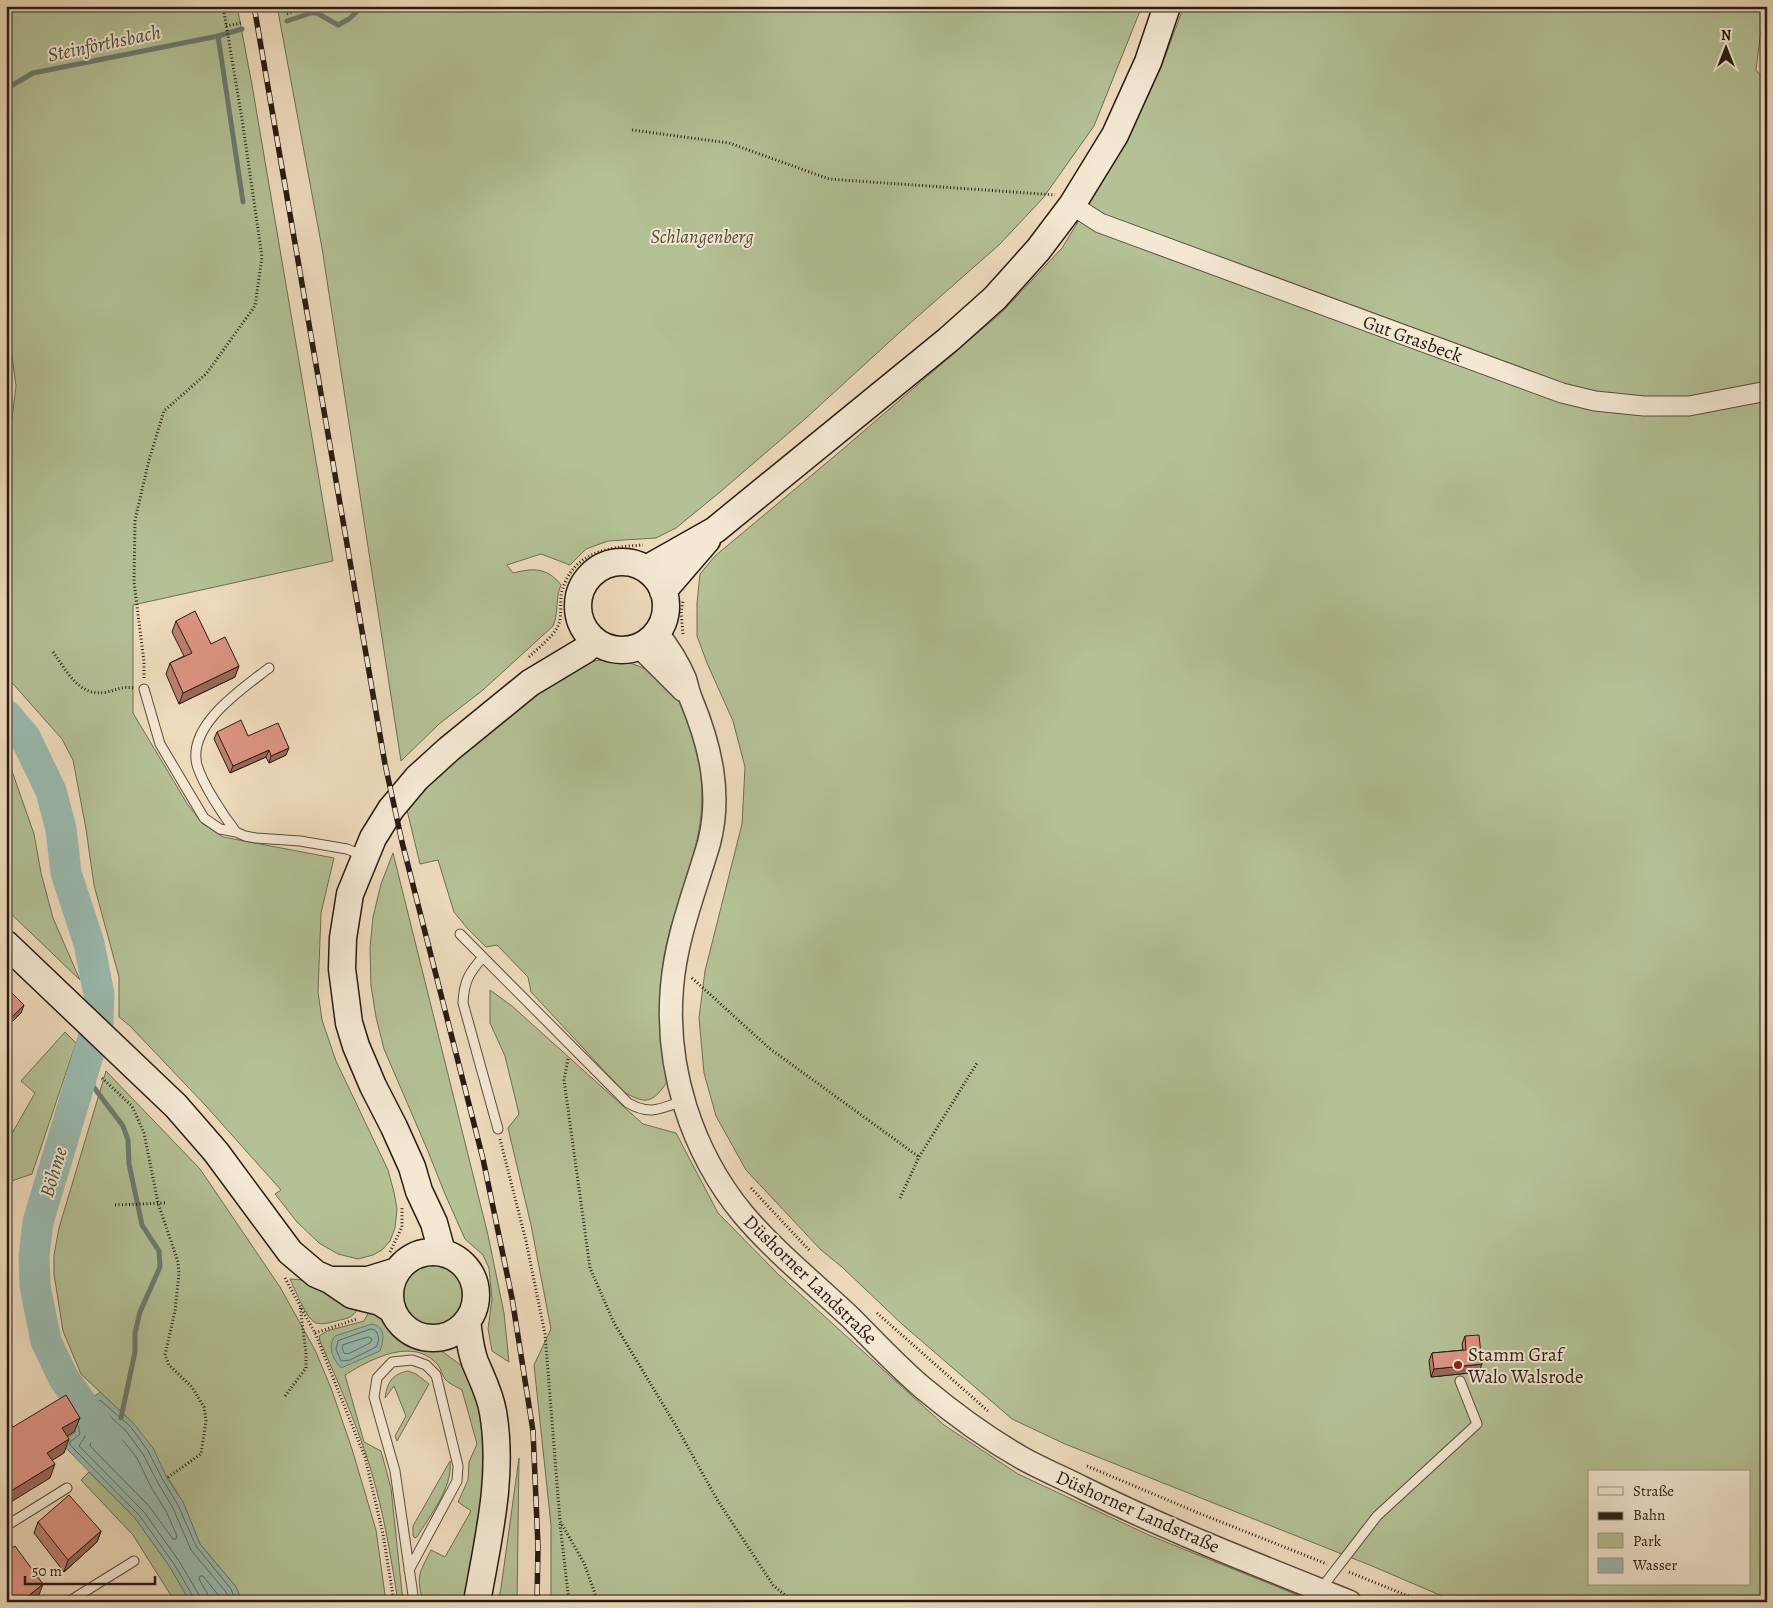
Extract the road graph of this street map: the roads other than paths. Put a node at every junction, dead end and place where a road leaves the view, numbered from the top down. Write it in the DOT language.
graph roads {
  1 [pos="1167,6"];
  2 [pos="1061,201"];
  3 [pos="1767,391"];
  4 [pos="663,572"];
  5 [pos="589,633"];
  6 [pos="648,640"];
  7 [pos="269,668"];
  8 [pos="144,689"];
  9 [pos="236,832"];
  10 [pos="364,856"];
  11 [pos="460,934"];
  12 [pos="6,944"];
  13 [pos="483,957"];
  14 [pos="683,1101"];
  15 [pos="498,1129"];
  16 [pos="419,1191"];
  17 [pos="442,1252"];
  18 [pos="406,1263"];
  19 [pos="330,1280"];
  20 [pos="391,1309"];
  21 [pos="467,1321"];
  22 [pos="440,1337"];
  23 [pos="475,1361"];
  24 [pos="1460,1382"];
  25 [pos="67,1488"];
  26 [pos="6,1526"];
  27 [pos="134,1561"];
  28 [pos="409,1570"];
  29 [pos="1320,1590"];
  30 [pos="68,1602"];
  31 [pos="414,1602"];
  32 [pos="477,1602"];
  33 [pos="1350,1602"];
  1 -- 2 [label="main road"];
  2 -- 3 [label="street, Gut Grasbeck"];
  2 -- 4 [label="main road"];
  4 -- 5 [label="main road"];
  4 -- 6 [label="main road"];
  5 -- 6 [label="main road"];
  5 -- 10 [label="main road"];
  6 -- 14 [label="street, Düshorner Landstraße"];
  7 -- 9 [label="lane"];
  8 -- 9 [label="lane"];
  9 -- 10 [label="lane"];
  10 -- 16 [label="main road"];
  11 -- 13 [label="lane"];
  12 -- 19 [label="main road"];
  13 -- 14 [label="lane"];
  13 -- 15 [label="lane"];
  14 -- 29 [label="street, Düshorner Landstraße"];
  16 -- 17 [label="main road"];
  16 -- 18 [label="main road"];
  17 -- 18 [label="main road"];
  17 -- 21 [label="main road"];
  18 -- 19 [label="main road"];
  18 -- 20 [label="main road"];
  19 -- 20 [label="main road"];
  20 -- 22 [label="main road"];
  21 -- 22 [label="main road"];
  21 -- 23 [label="main road"];
  22 -- 23 [label="main road"];
  23 -- 32 [label="main road"];
  24 -- 29 [label="lane"];
  25 -- 26 [label="lane"];
  27 -- 30 [label="lane"];
  28 -- 28 [label="lane"];
  28 -- 31 [label="lane"];
  29 -- 33 [label="street, Düshorner Landstraße"];
}
